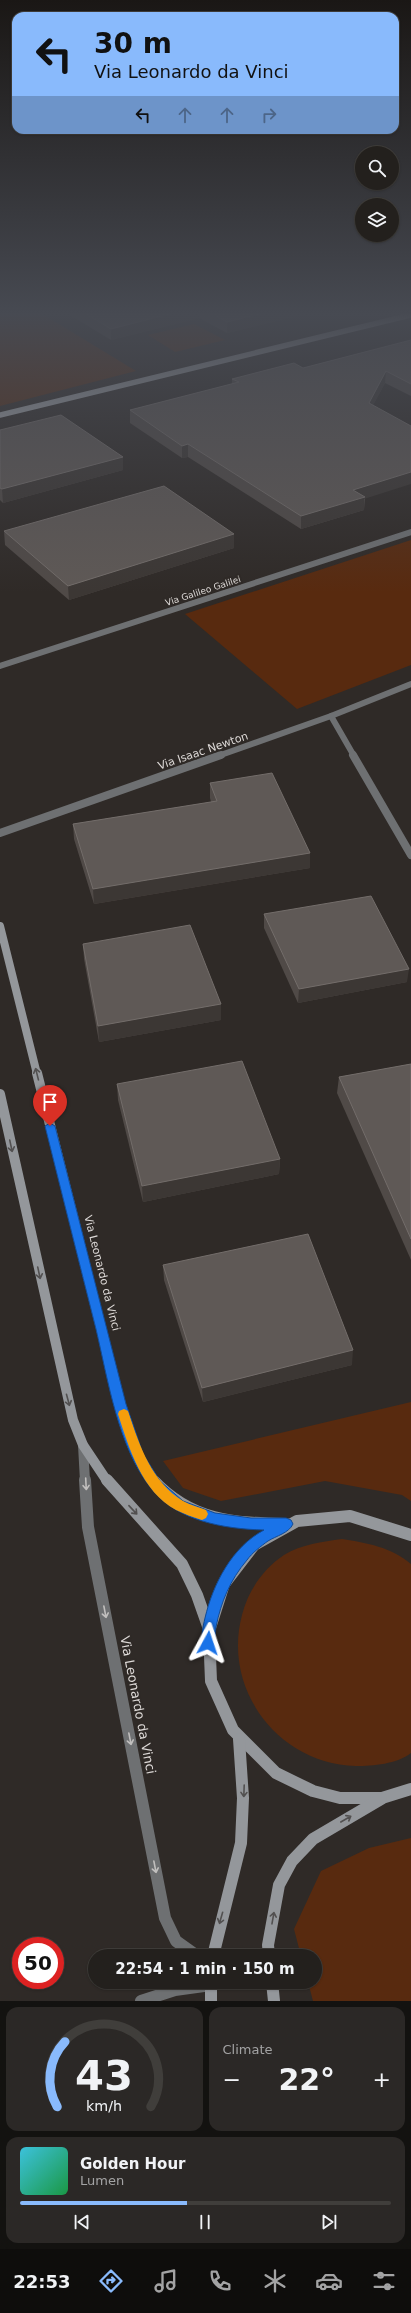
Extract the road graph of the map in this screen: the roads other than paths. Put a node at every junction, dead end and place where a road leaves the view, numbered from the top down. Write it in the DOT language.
graph roads {
  1 [pos="40,405"];
  2 [pos="0,415"];
  3 [pos="411,532"];
  4 [pos="0,666"];
  5 [pos="411,684"];
  6 [pos="331,716"];
  7 [pos="0,833"];
  8 [pos="411,855"];
  9 [pos="0,926"];
  10 [pos="0,1094"];
  11 [pos="83,1445"];
  12 [pos="286,1524"];
  13 [pos="411,1535"];
  14 [pos="209,1629"];
  15 [pos="239,1739"];
  16 [pos="411,1789"];
  17 [pos="382,1798"];
  18 [pos="186,1949"];
  19 [pos="214,1949"];
  20 [pos="268,1949"];
  21 [pos="180,1989"];
  22 [pos="211,1989"];
  23 [pos="273,1989"];
  24 [pos="141,2001"];
  25 [pos="211,2001"];
  26 [pos="274,2001"];
  1 -- 2 [label="main road"];
  3 -- 4 [label="street, Via Galileo Galilei"];
  5 -- 6 [label="street, Via Isaac Newton"];
  6 -- 7 [label="street, Via Isaac Newton"];
  6 -- 8 [label="street"];
  12 -- 9 [label="main road, Via Leonardo da Vinci, one-way"];
  10 -- 11 [label="main road, Via Leonardo da Vinci, one-way"];
  11 -- 14 [label="main road, Via Leonardo da Vinci, one-way"];
  11 -- 18 [label="street, Via Leonardo da Vinci, one-way"];
  12 -- 13 [label="main road"];
  12 -- 14 [label="main road"];
  14 -- 15 [label="main road"];
  15 -- 17 [label="main road"];
  15 -- 19 [label="main road, one-way"];
  16 -- 17 [label="main road"];
  20 -- 17 [label="main road, one-way"];
  21 -- 24 [label="street"];
  22 -- 25 [label="main road"];
  23 -- 26 [label="main road"];
}
